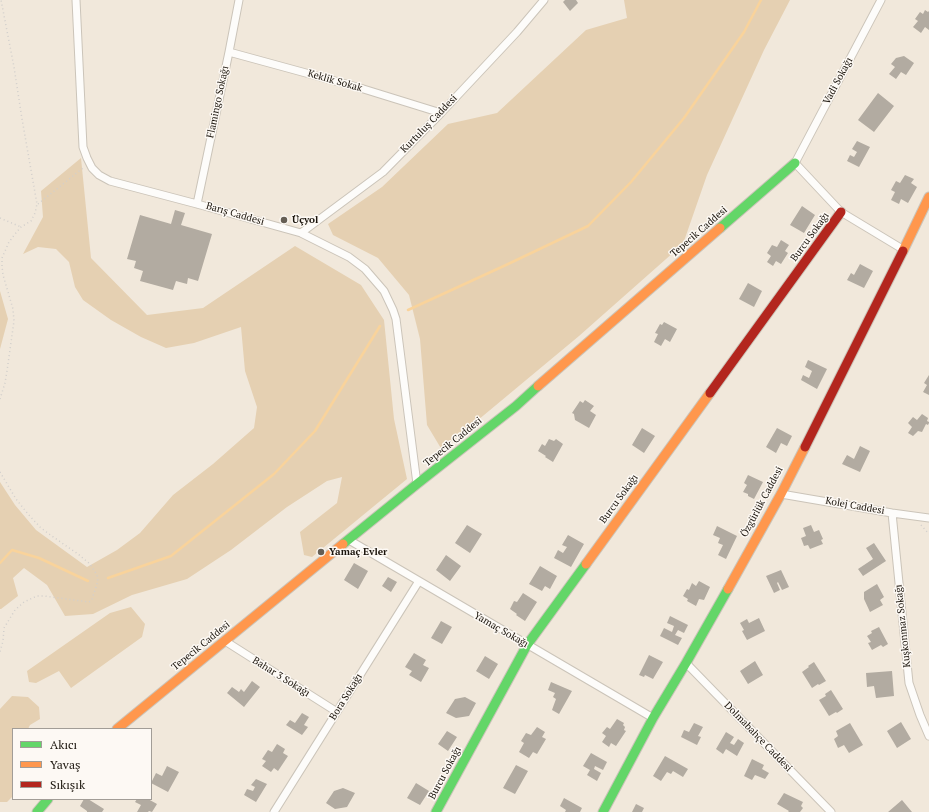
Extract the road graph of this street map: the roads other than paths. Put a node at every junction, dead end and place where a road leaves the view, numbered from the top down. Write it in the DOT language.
graph roads {
  1 [pos="76,0"];
  2 [pos="239,0"];
  3 [pos="544,0"];
  4 [pos="881,0"];
  5 [pos="229,52"];
  6 [pos="441,113"];
  7 [pos="795,163"];
  8 [pos="929,197"];
  9 [pos="197,204"];
  10 [pos="841,212"];
  11 [pos="301,232"];
  12 [pos="904,250"];
  13 [pos="417,484"];
  14 [pos="780,494"];
  15 [pos="892,513"];
  16 [pos="929,518"];
  17 [pos="350,540"];
  18 [pos="419,581"];
  19 [pos="224,641"];
  20 [pos="527,645"];
  21 [pos="686,663"];
  22 [pos="337,712"];
  23 [pos="653,718"];
  24 [pos="118,728"];
  25 [pos="929,736"];
  26 [pos="47,800"];
  27 [pos="37,812"];
  28 [pos="274,812"];
  29 [pos="436,812"];
  30 [pos="603,812"];
  31 [pos="831,812"];
  1 -- 9 [label="street, Barış Caddesi"];
  2 -- 5 [label="street, Flamingo Sokağı"];
  3 -- 6 [label="street, Kurtuluş Caddesi"];
  4 -- 7 [label="street, Vadi Sokağı"];
  5 -- 6 [label="street, Keklik Sokak"];
  5 -- 9 [label="street, Flamingo Sokağı"];
  6 -- 11 [label="street, Kurtuluş Caddesi"];
  7 -- 10 [label="street"];
  7 -- 13 [label="street, Tepecik Caddesi"];
  8 -- 12 [label="street, Özgürlük Caddesi"];
  9 -- 11 [label="street, Barış Caddesi"];
  10 -- 12 [label="street"];
  10 -- 20 [label="street, Burcu Sokağı"];
  11 -- 13 [label="street, Barış Caddesi"];
  12 -- 14 [label="street, Özgürlük Caddesi"];
  13 -- 17 [label="street, Tepecik Caddesi"];
  14 -- 15 [label="street, Kolej Caddesi"];
  14 -- 21 [label="street, Özgürlük Caddesi"];
  15 -- 16 [label="street, Kolej Caddesi"];
  15 -- 25 [label="street, Kuşkonmaz Sokağı"];
  17 -- 18 [label="street, Yamaç Sokağı"];
  17 -- 19 [label="street, Tepecik Caddesi"];
  18 -- 20 [label="street, Yamaç Sokağı"];
  18 -- 22 [label="street, Bora Sokağı"];
  19 -- 22 [label="street, Bahar 3 Sokağı"];
  19 -- 24 [label="street, Tepecik Caddesi"];
  20 -- 23 [label="street, Yamaç Sokağı"];
  20 -- 29 [label="street, Burcu Sokağı"];
  21 -- 23 [label="street, Özgürlük Caddesi"];
  21 -- 31 [label="street, Dolmabahçe Caddesi"];
  22 -- 28 [label="street, Bora Sokağı"];
  23 -- 30 [label="street, Özgürlük Caddesi"];
  26 -- 27 [label="street"];
}
